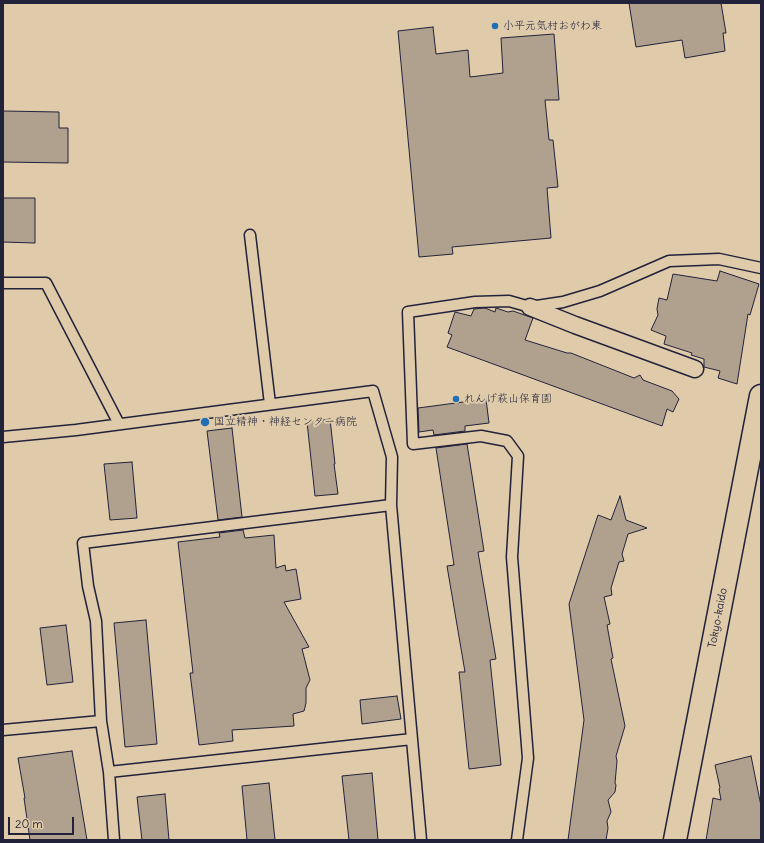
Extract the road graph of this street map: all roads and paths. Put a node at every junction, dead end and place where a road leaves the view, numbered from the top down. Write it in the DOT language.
graph roads {
  1 [pos="250,235"];
  2 [pos="761,268"];
  3 [pos="3,282"];
  4 [pos="530,306"];
  5 [pos="695,369"];
  6 [pos="761,396"];
  7 [pos="270,404"];
  8 [pos="119,424"];
  9 [pos="3,437"];
  10 [pos="391,505"];
  11 [pos="101,721"];
  12 [pos="3,730"];
  13 [pos="412,739"];
  14 [pos="109,772"];
  15 [pos="114,840"];
  16 [pos="421,840"];
  17 [pos="518,840"];
  18 [pos="675,840"];
  1 -- 7 [label="lane"];
  2 -- 4 [label="lane"];
  3 -- 8 [label="lane"];
  4 -- 5 [label="street"];
  4 -- 17 [label="lane"];
  6 -- 18 [label="street, Tokyo-kaido"];
  7 -- 8 [label="lane"];
  7 -- 10 [label="lane"];
  8 -- 9 [label="lane"];
  10 -- 11 [label="lane"];
  10 -- 13 [label="lane"];
  11 -- 12 [label="lane"];
  11 -- 14 [label="lane"];
  13 -- 14 [label="lane"];
  13 -- 16 [label="lane"];
  14 -- 15 [label="lane"];
}
